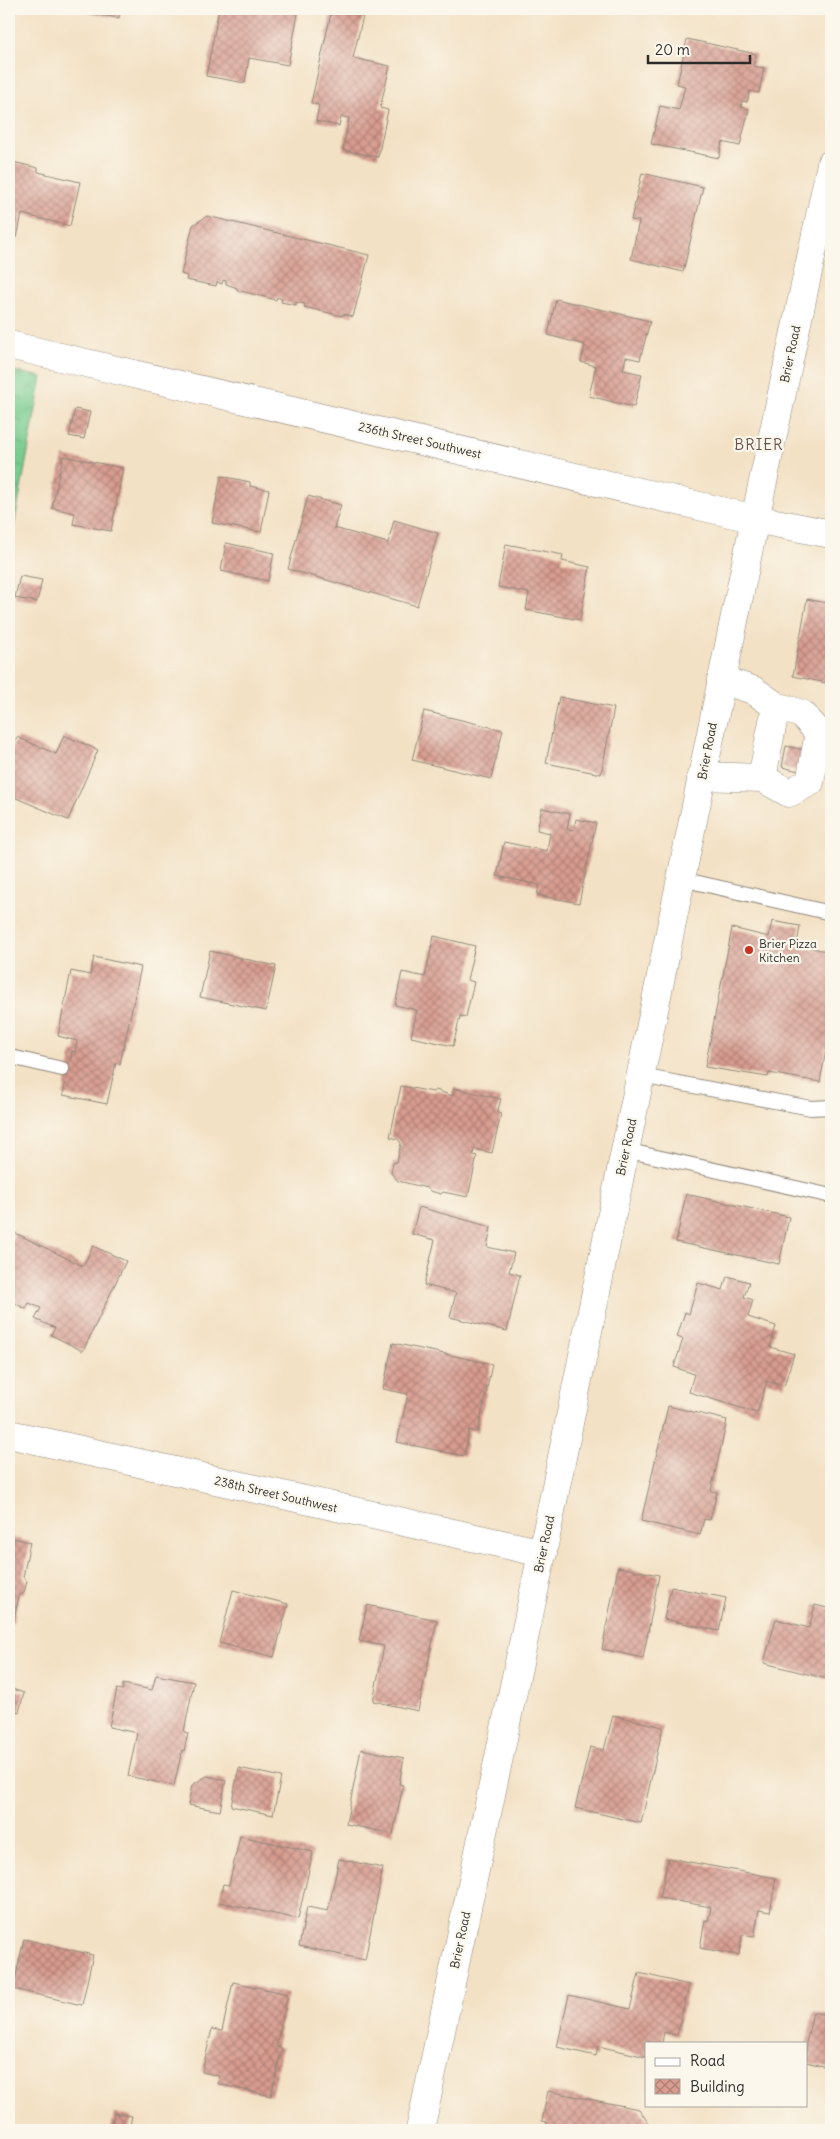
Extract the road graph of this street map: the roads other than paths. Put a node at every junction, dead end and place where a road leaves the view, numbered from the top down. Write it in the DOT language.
graph roads {
  1 [pos="831,164"];
  2 [pos="9,344"];
  3 [pos="755,519"];
  4 [pos="831,534"];
  5 [pos="721,680"];
  6 [pos="776,706"];
  7 [pos="702,776"];
  8 [pos="762,778"];
  9 [pos="681,879"];
  10 [pos="831,913"];
  11 [pos="9,1063"];
  12 [pos="62,1069"];
  13 [pos="640,1076"];
  14 [pos="831,1107"];
  15 [pos="625,1150"];
  16 [pos="827,1195"];
  17 [pos="9,1434"];
  18 [pos="542,1554"];
  19 [pos="420,2130"];
  1 -- 3 [label="main road, Brier Road"];
  2 -- 3 [label="main road, 236th Street Southwest"];
  3 -- 4 [label="main road, 236th Street Southwest"];
  3 -- 5 [label="main road, Brier Road"];
  5 -- 6 [label="main road"];
  5 -- 7 [label="main road, Brier Road"];
  6 -- 8 [label="main road"];
  6 -- 8 [label="main road"];
  7 -- 8 [label="main road"];
  7 -- 9 [label="main road, Brier Road"];
  9 -- 10 [label="lane"];
  9 -- 13 [label="main road, Brier Road"];
  11 -- 12 [label="lane"];
  13 -- 14 [label="lane"];
  13 -- 15 [label="main road, Brier Road"];
  15 -- 16 [label="lane"];
  15 -- 18 [label="main road, Brier Road"];
  17 -- 18 [label="main road, 238th Street Southwest"];
  18 -- 19 [label="main road, Brier Road"];
}
